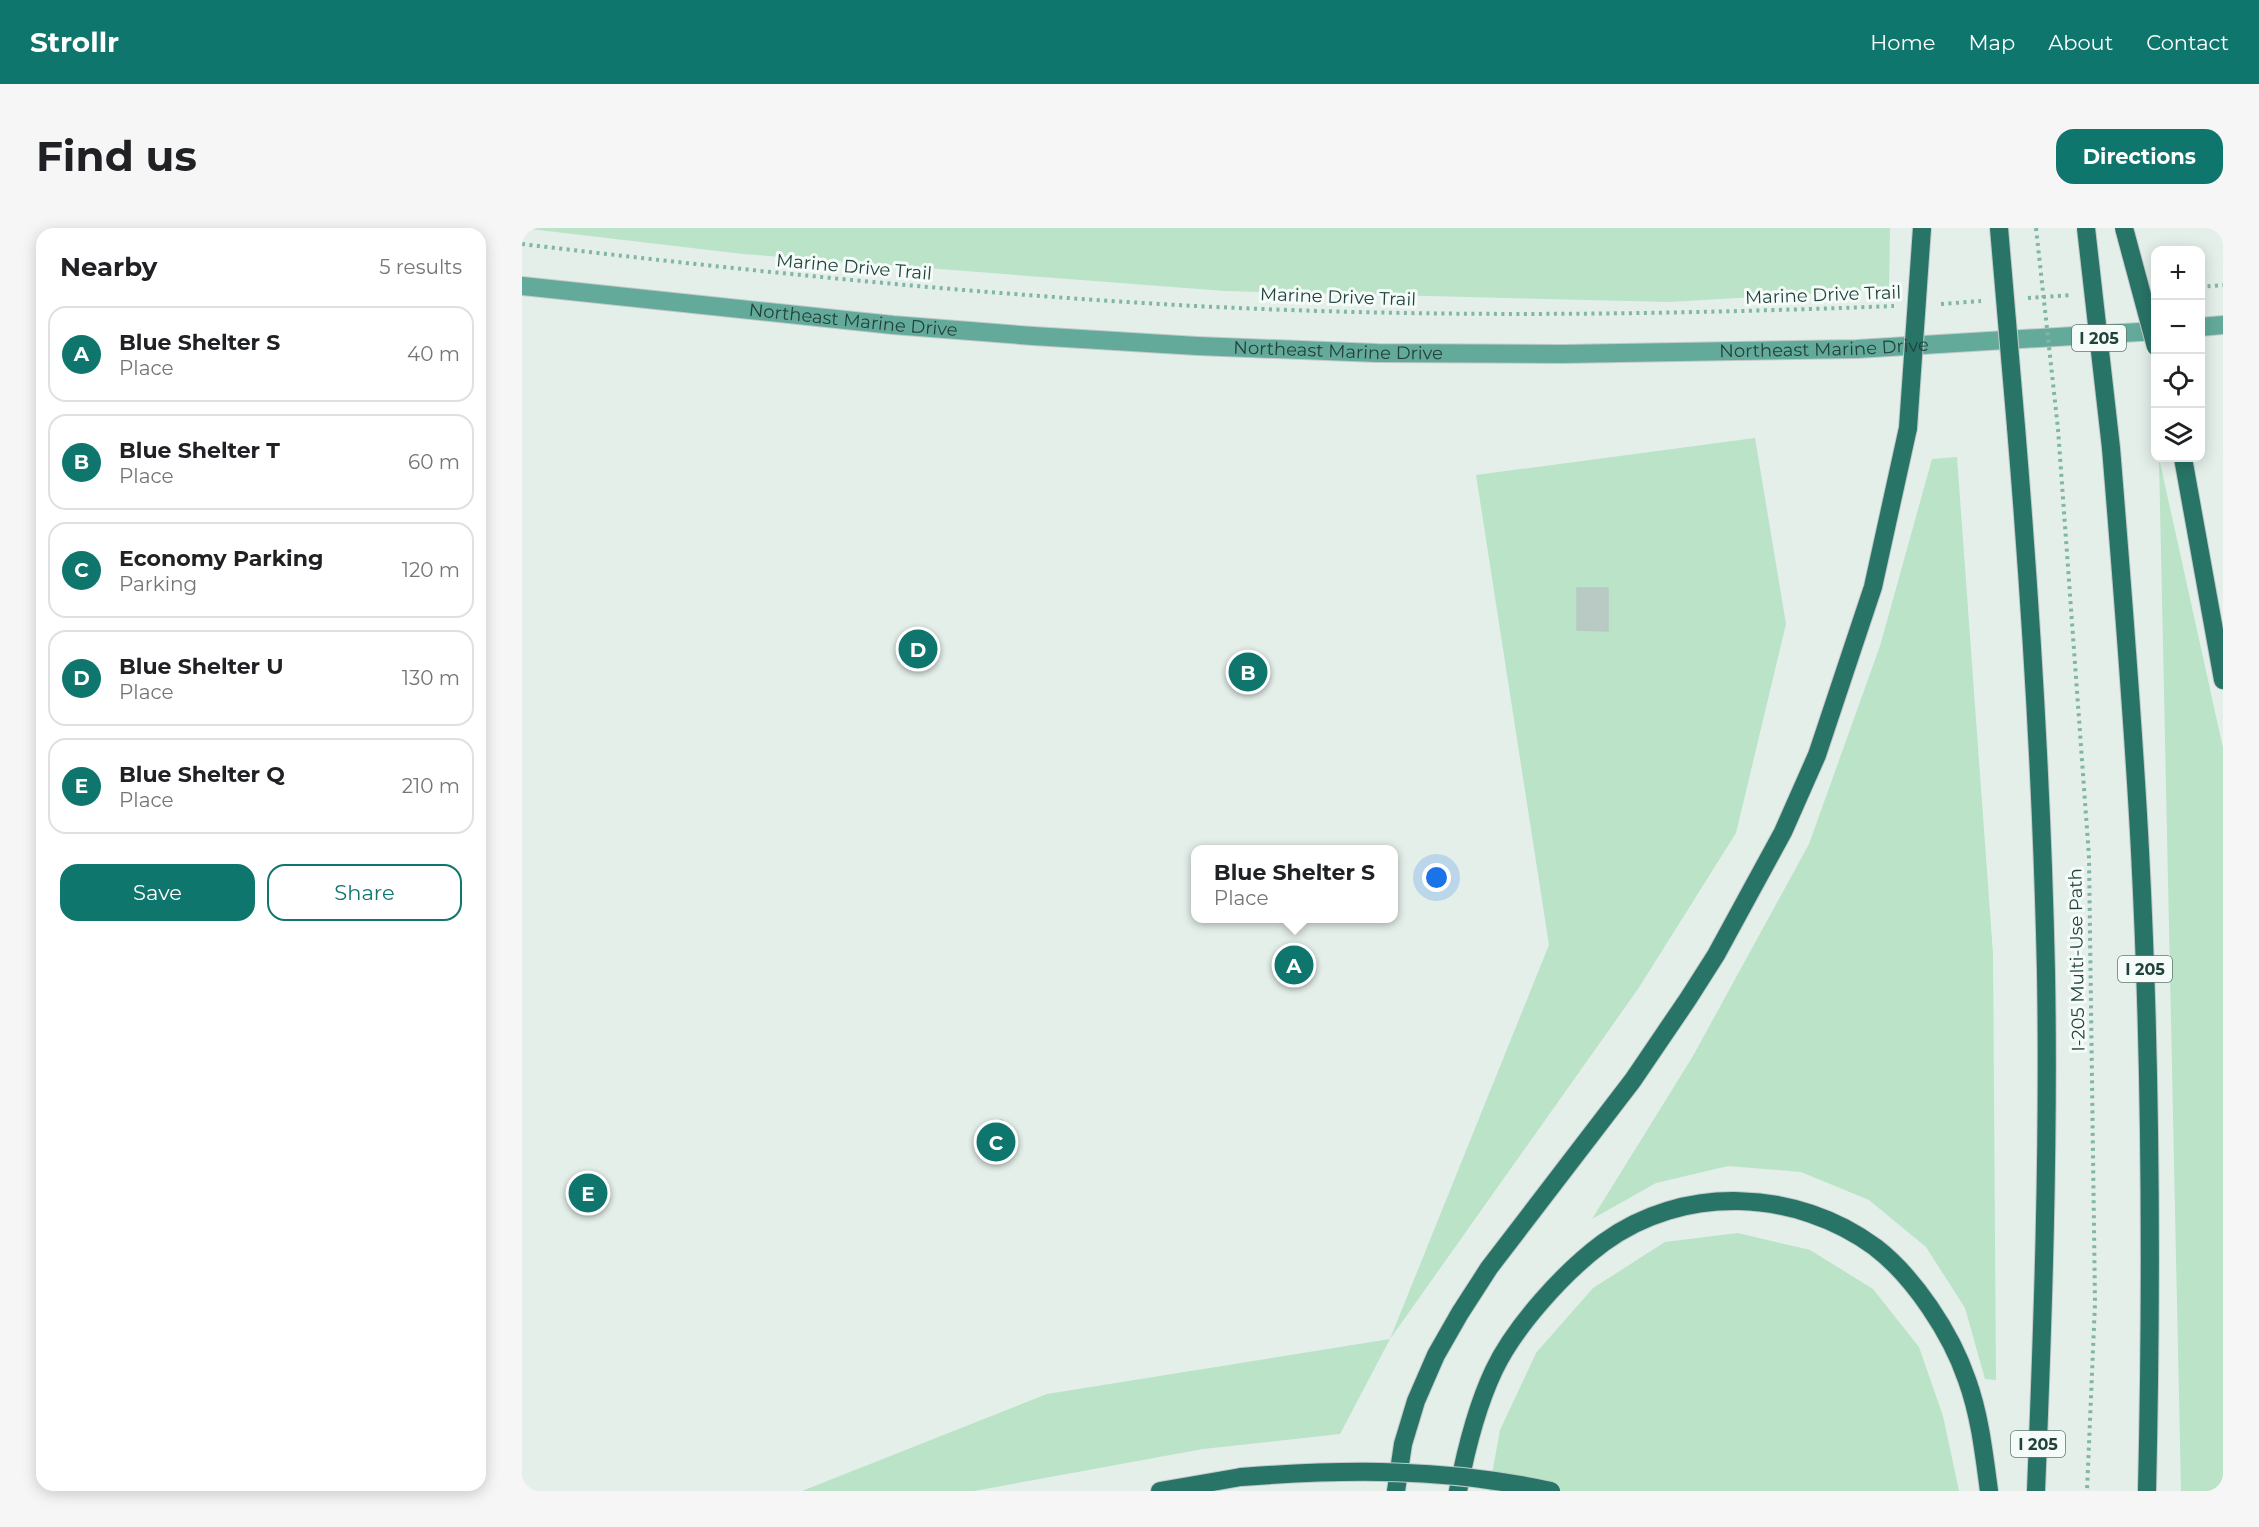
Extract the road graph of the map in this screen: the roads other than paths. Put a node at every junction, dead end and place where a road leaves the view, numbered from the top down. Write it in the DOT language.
graph roads {
  1 [pos="1922,228"];
  2 [pos="1999,228"];
  3 [pos="2086,228"];
  4 [pos="2124,228"];
  5 [pos="522,286"];
  6 [pos="2223,325"];
  7 [pos="2205,327"];
  8 [pos="2151,328"];
  9 [pos="2151,331"];
  10 [pos="2184,462"];
  11 [pos="2220,661"];
  12 [pos="2223,680"];
  13 [pos="1160,1491"];
  14 [pos="1396,1491"];
  15 [pos="1458,1491"];
  16 [pos="1551,1491"];
  17 [pos="1989,1491"];
  18 [pos="2036,1491"];
  19 [pos="2147,1491"];
  1 -- 14 [label="highway, bridge"];
  2 -- 18 [label="highway, I 205, bridge"];
  3 -- 19 [label="highway, I 205, bridge"];
  4 -- 8 [label="highway, bridge"];
  5 -- 9 [label="main road, Northeast Marine Drive"];
  6 -- 7 [label="main road"];
  10 -- 11 [label="highway"];
  11 -- 12 [label="highway"];
  13 -- 16 [label="highway, bridge"];
  15 -- 17 [label="highway"];
}
